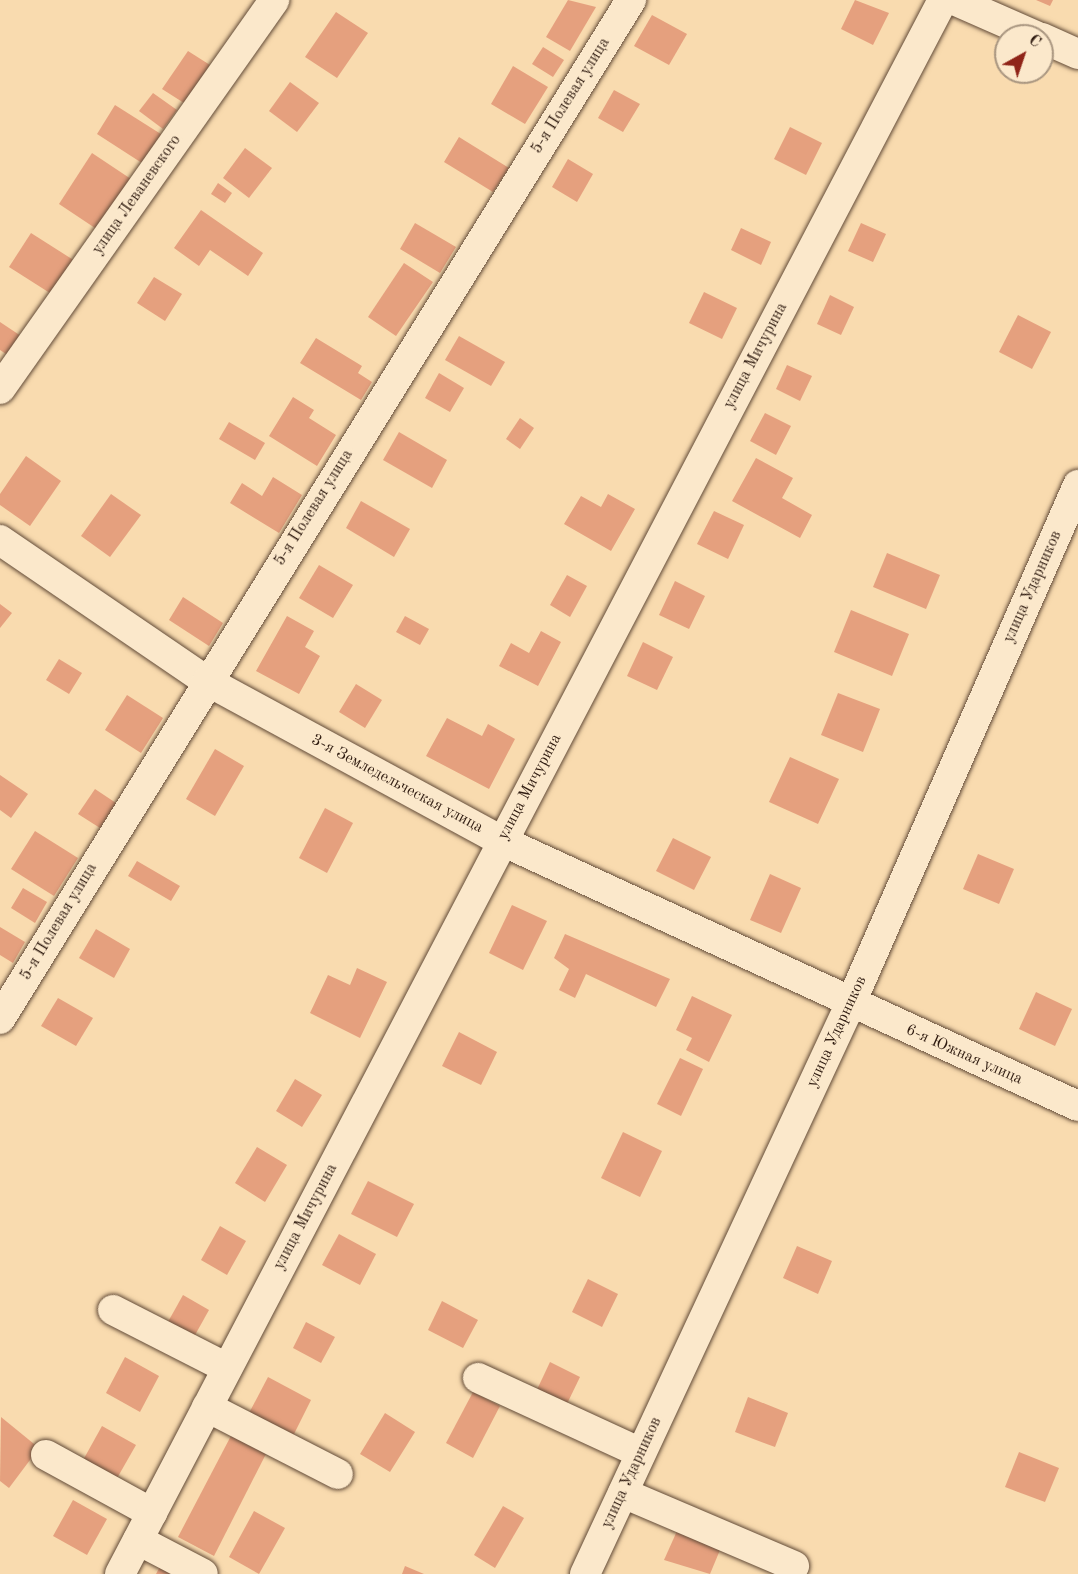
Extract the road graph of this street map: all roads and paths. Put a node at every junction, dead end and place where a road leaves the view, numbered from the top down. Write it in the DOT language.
graph roads {
  1 [pos="274,0"];
  2 [pos="631,0"];
  3 [pos="943,0"];
  4 [pos="954,0"];
  5 [pos="1009,24"];
  6 [pos="1054,44"];
  7 [pos="1078,54"];
  8 [pos="0,389"];
  9 [pos="1078,485"];
  10 [pos="0,540"];
  11 [pos="207,681"];
  12 [pos="502,841"];
  13 [pos="849,1005"];
  14 [pos="0,1019"];
  15 [pos="1078,1106"];
  16 [pos="113,1310"];
  17 [pos="227,1368"];
  18 [pos="478,1378"];
  19 [pos="207,1407"];
  20 [pos="641,1453"];
  21 [pos="46,1455"];
  22 [pos="338,1474"];
  23 [pos="623,1493"];
  24 [pos="152,1513"];
  25 [pos="138,1540"];
  26 [pos="794,1566"];
  27 [pos="120,1574"];
  28 [pos="203,1574"];
  29 [pos="585,1574"];
  1 -- 8 [label="street, улица Леваневского"];
  2 -- 11 [label="street, 5-я Полевая улица"];
  3 -- 12 [label="street, улица Мичурина"];
  4 -- 5 [label="street"];
  6 -- 7 [label="street"];
  9 -- 13 [label="street, улица Ударников"];
  10 -- 11 [label="street, 3-я Земледельческая улица"];
  11 -- 12 [label="street, 3-я Земледельческая улица"];
  11 -- 14 [label="street, 5-я Полевая улица"];
  12 -- 13 [label="street, 3-я Земледельческая улица"];
  12 -- 17 [label="street, улица Мичурина"];
  13 -- 15 [label="street, 6-я Южная улица"];
  13 -- 20 [label="street, улица Ударников"];
  16 -- 17 [label="street"];
  17 -- 19 [label="street, улица Мичурина"];
  18 -- 20 [label="street"];
  19 -- 22 [label="street"];
  19 -- 24 [label="street, улица Мичурина"];
  20 -- 23 [label="street, улица Ударников"];
  21 -- 24 [label="street"];
  23 -- 26 [label="street"];
  23 -- 29 [label="street, улица Ударников"];
  24 -- 25 [label="street, улица Мичурина"];
  25 -- 27 [label="street, улица Мичурина"];
  25 -- 28 [label="street"];
}
